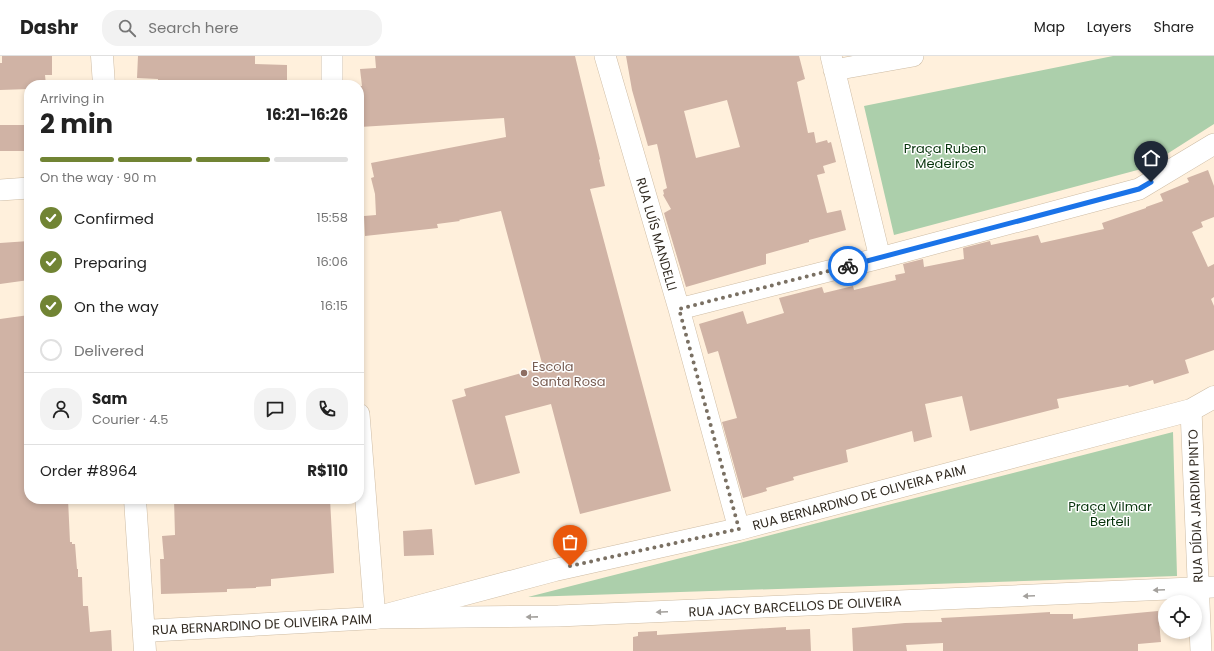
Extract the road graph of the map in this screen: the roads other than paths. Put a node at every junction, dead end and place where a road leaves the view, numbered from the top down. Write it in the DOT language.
graph roads {
  1 [pos="102,56"];
  2 [pos="332,56"];
  3 [pos="605,56"];
  4 [pos="913,56"];
  5 [pos="832,63"];
  6 [pos="104,80"];
  7 [pos="332,80"];
  8 [pos="1214,144"];
  9 [pos="24,188"];
  10 [pos="0,190"];
  11 [pos="880,258"];
  12 [pos="679,309"];
  13 [pos="1214,397"];
  14 [pos="1191,410"];
  15 [pos="364,474"];
  16 [pos="134,504"];
  17 [pos="739,529"];
  18 [pos="1206,588"];
  19 [pos="376,618"];
  20 [pos="145,641"];
  21 [pos="1201,651"];
  1 -- 6 [label="street"];
  2 -- 7 [label="street"];
  3 -- 12 [label="street, RUA LUÍS MANDELLI"];
  4 -- 5 [label="street"];
  5 -- 11 [label="street"];
  8 -- 11 [label="street"];
  9 -- 10 [label="street"];
  11 -- 12 [label="street"];
  12 -- 17 [label="street, RUA LUÍS MANDELLI"];
  13 -- 14 [label="street, RUA BERNARDINO DE OLIVEIRA PAIM"];
  14 -- 17 [label="street, RUA BERNARDINO DE OLIVEIRA PAIM"];
  14 -- 18 [label="street, RUA DÍDIA JARDIM PINTO"];
  15 -- 19 [label="street"];
  16 -- 20 [label="street"];
  17 -- 19 [label="street, RUA BERNARDINO DE OLIVEIRA PAIM"];
  18 -- 19 [label="street, RUA JACY BARCELLOS DE OLIVEIRA, one-way"];
  18 -- 21 [label="street, RUA DÍDIA JARDIM PINTO"];
  19 -- 20 [label="street, RUA BERNARDINO DE OLIVEIRA PAIM"];
}
